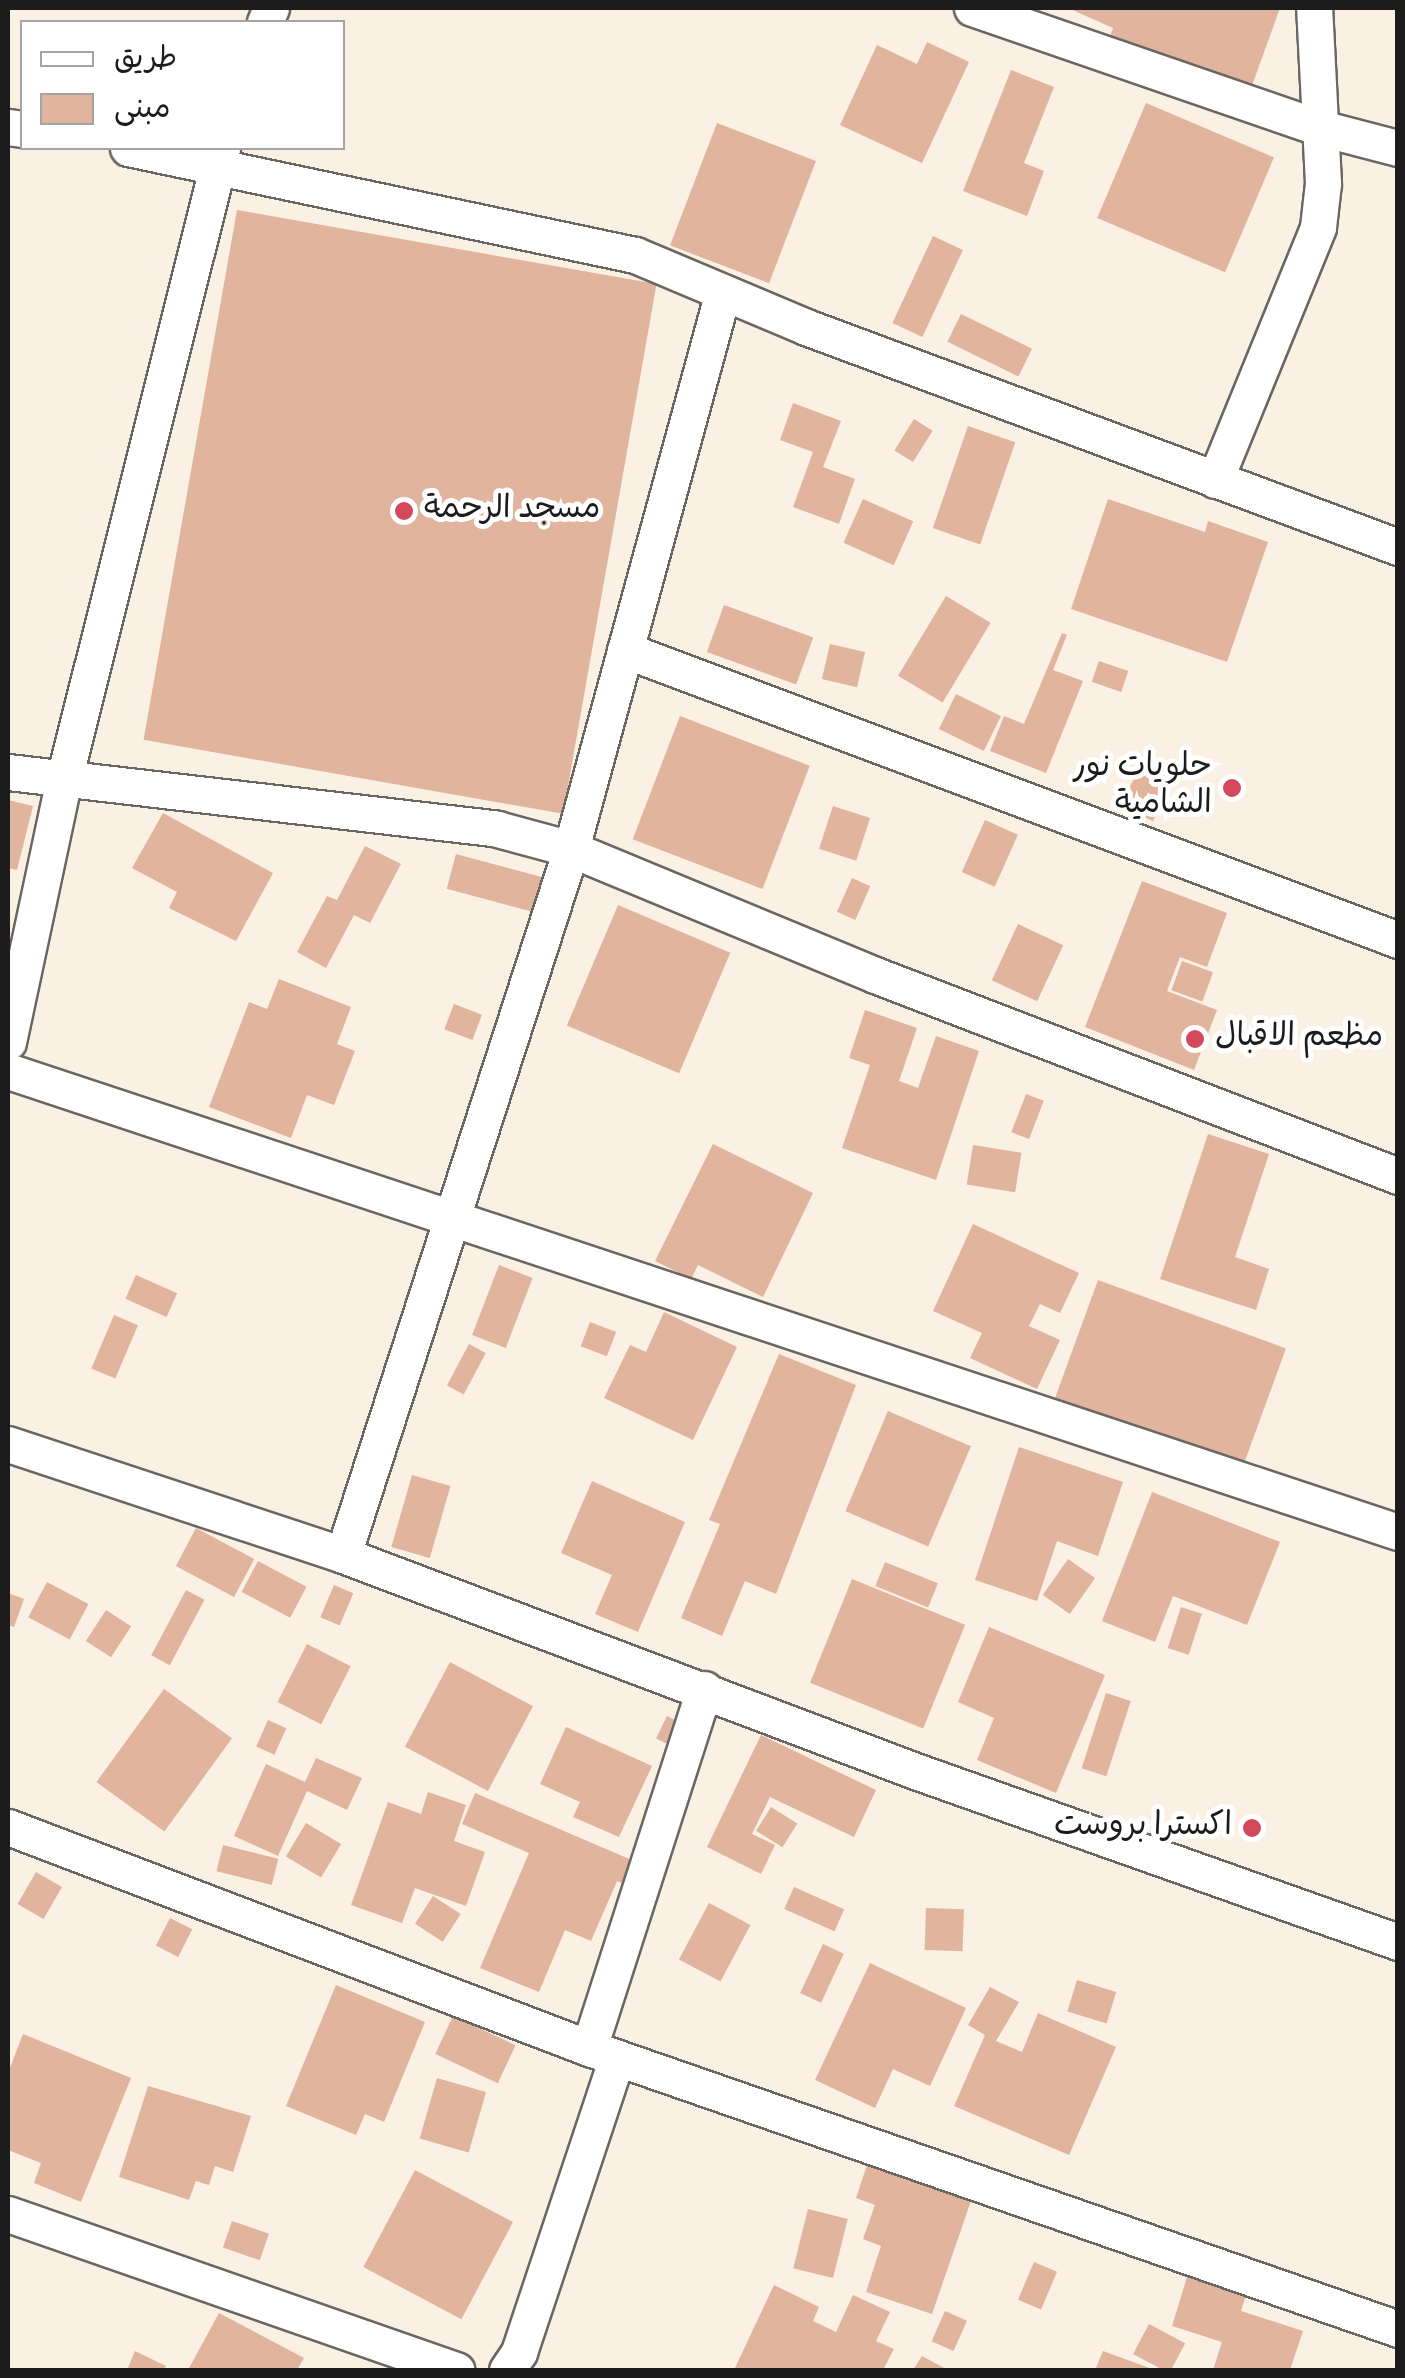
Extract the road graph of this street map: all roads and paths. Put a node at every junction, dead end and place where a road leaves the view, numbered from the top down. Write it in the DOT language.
graph roads {
  1 [pos="972,8"];
  2 [pos="1314,8"];
  3 [pos="1321,128"];
  4 [pos="1398,148"];
  5 [pos="154,150"];
  6 [pos="220,155"];
  7 [pos="723,292"];
  8 [pos="1215,480"];
  9 [pos="1398,547"];
  10 [pos="626,650"];
  11 [pos="8,772"];
  12 [pos="64,779"];
  13 [pos="571,849"];
  14 [pos="1398,940"];
  15 [pos="8,1042"];
  16 [pos="8,1071"];
  17 [pos="1398,1176"];
  18 [pos="453,1216"];
  19 [pos="8,1444"];
  20 [pos="1398,1532"];
  21 [pos="343,1556"];
  22 [pos="704,1690"];
  23 [pos="8,1827"];
  24 [pos="1398,1942"];
  25 [pos="603,2053"];
  26 [pos="8,2214"];
  27 [pos="1398,2329"];
  28 [pos="458,2370"];
  29 [pos="507,2370"];
  1 -- 3 [label="street"];
  2 -- 3 [label="street"];
  3 -- 4 [label="street"];
  3 -- 8 [label="street"];
  5 -- 6 [label="street"];
  6 -- 7 [label="street"];
  6 -- 12 [label="street"];
  7 -- 8 [label="street"];
  7 -- 10 [label="street"];
  8 -- 9 [label="street"];
  10 -- 13 [label="street"];
  10 -- 14 [label="street"];
  11 -- 12 [label="street"];
  12 -- 13 [label="street"];
  12 -- 15 [label="street"];
  13 -- 17 [label="street"];
  13 -- 18 [label="street"];
  16 -- 18 [label="street"];
  18 -- 20 [label="street"];
  18 -- 21 [label="street"];
  19 -- 21 [label="street"];
  21 -- 22 [label="street"];
  22 -- 24 [label="street"];
  22 -- 25 [label="street"];
  23 -- 25 [label="street"];
  25 -- 27 [label="street"];
  25 -- 29 [label="street"];
  26 -- 28 [label="street"];
}
